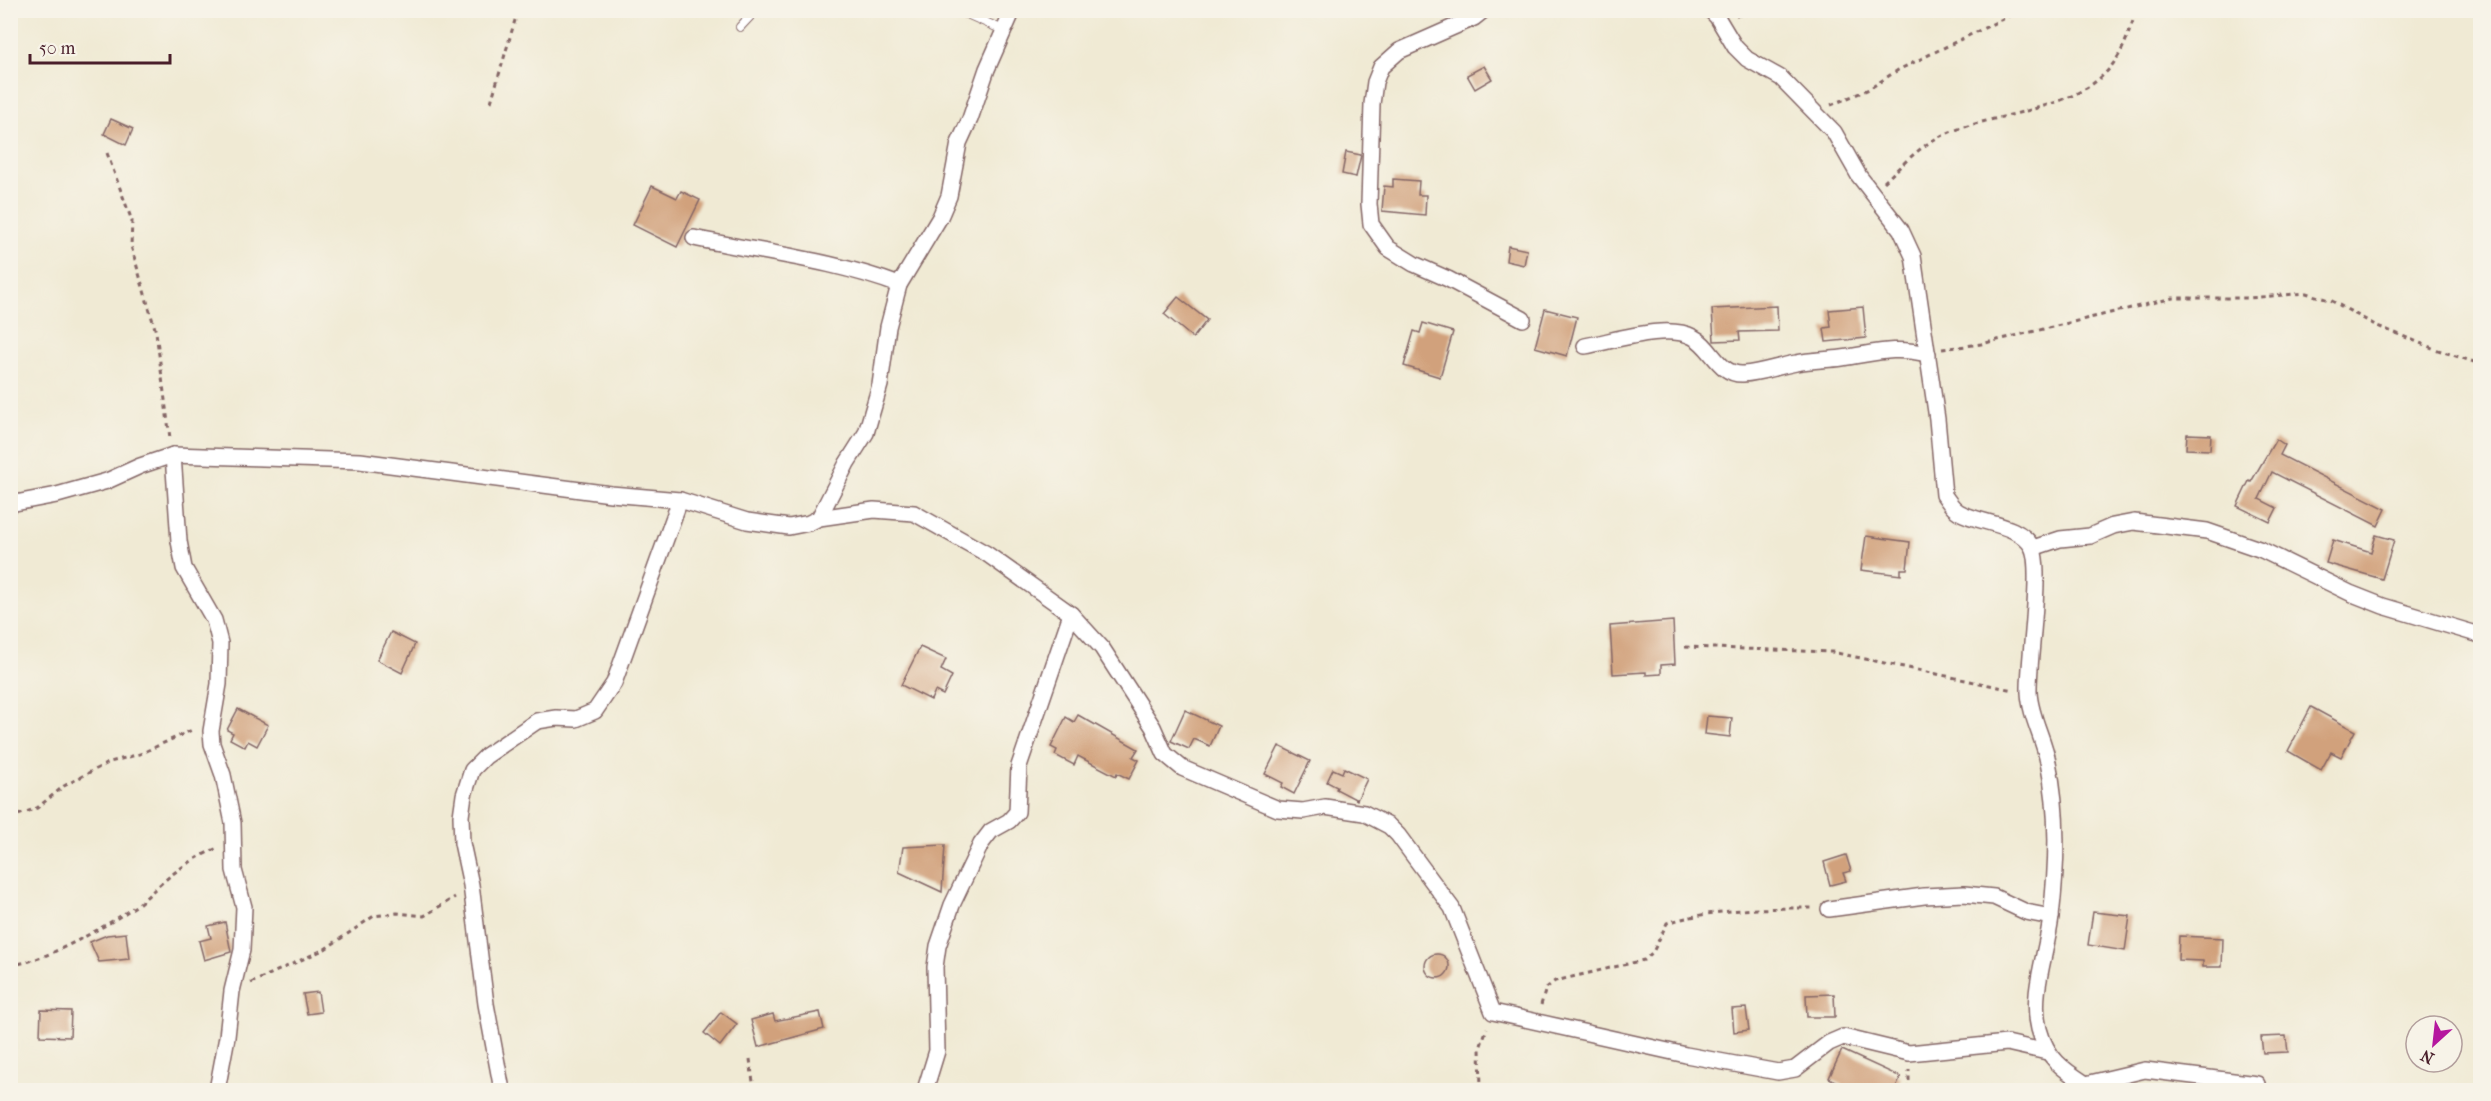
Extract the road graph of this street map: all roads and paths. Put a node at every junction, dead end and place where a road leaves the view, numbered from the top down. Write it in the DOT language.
graph roads {
  1 [pos="518,10"];
  2 [pos="756,10"];
  3 [pos="958,10"];
  4 [pos="1013,10"];
  5 [pos="1484,10"];
  6 [pos="1766,10"];
  7 [pos="2021,10"];
  8 [pos="2137,10"];
  9 [pos="1713,14"];
  10 [pos="740,27"];
  11 [pos="1003,30"];
  12 [pos="491,102"];
  13 [pos="1816,112"];
  14 [pos="107,153"];
  15 [pos="1872,193"];
  16 [pos="694,238"];
  17 [pos="900,285"];
  18 [pos="1523,319"];
  19 [pos="1585,346"];
  20 [pos="1927,352"];
  21 [pos="2481,364"];
  22 [pos="173,455"];
  23 [pos="680,500"];
  24 [pos="10,504"];
  25 [pos="819,518"];
  26 [pos="2032,548"];
  27 [pos="1071,614"];
  28 [pos="2481,635"];
  29 [pos="1685,647"];
  30 [pos="2029,694"];
  31 [pos="212,720"];
  32 [pos="10,818"];
  33 [pos="234,842"];
  34 [pos="471,885"];
  35 [pos="1829,909"];
  36 [pos="2051,918"];
  37 [pos="10,963"];
  38 [pos="232,991"];
  39 [pos="1493,1012"];
  40 [pos="1538,1022"];
  41 [pos="2047,1052"];
  42 [pos="1909,1053"];
  43 [pos="750,1059"];
  44 [pos="2257,1084"];
  45 [pos="2091,1087"];
  46 [pos="217,1090"];
  47 [pos="502,1090"];
  48 [pos="754,1090"];
  49 [pos="925,1090"];
  50 [pos="1481,1090"];
  51 [pos="1909,1090"];
  52 [pos="2320,1090"];
  53 [pos="2342,1090"];
  1 -- 12 [label="path"];
  2 -- 10 [label="lane"];
  3 -- 11 [label="lane"];
  4 -- 11 [label="street"];
  5 -- 18 [label="street"];
  6 -- 9 [label="path"];
  7 -- 13 [label="path"];
  8 -- 15 [label="path"];
  9 -- 13 [label="street"];
  11 -- 17 [label="street"];
  13 -- 15 [label="street"];
  14 -- 22 [label="path"];
  15 -- 20 [label="street"];
  16 -- 17 [label="street"];
  17 -- 25 [label="street"];
  19 -- 20 [label="street"];
  20 -- 21 [label="path"];
  20 -- 26 [label="street"];
  22 -- 23 [label="street"];
  22 -- 24 [label="street"];
  22 -- 31 [label="street"];
  23 -- 25 [label="street"];
  23 -- 34 [label="street"];
  25 -- 27 [label="street"];
  26 -- 28 [label="street"];
  26 -- 30 [label="street"];
  27 -- 39 [label="street"];
  27 -- 49 [label="street"];
  29 -- 30 [label="path"];
  30 -- 36 [label="street"];
  31 -- 32 [label="path"];
  31 -- 33 [label="street"];
  33 -- 37 [label="path"];
  33 -- 38 [label="street"];
  34 -- 38 [label="path"];
  34 -- 47 [label="street"];
  35 -- 36 [label="street"];
  35 -- 40 [label="path"];
  36 -- 41 [label="street"];
  38 -- 46 [label="street"];
  39 -- 40 [label="street"];
  39 -- 50 [label="path"];
  40 -- 42 [label="street"];
  41 -- 42 [label="street"];
  41 -- 45 [label="street"];
  42 -- 51 [label="path"];
  43 -- 48 [label="path"];
  44 -- 45 [label="street"];
  52 -- 53 [label="path"];
}
